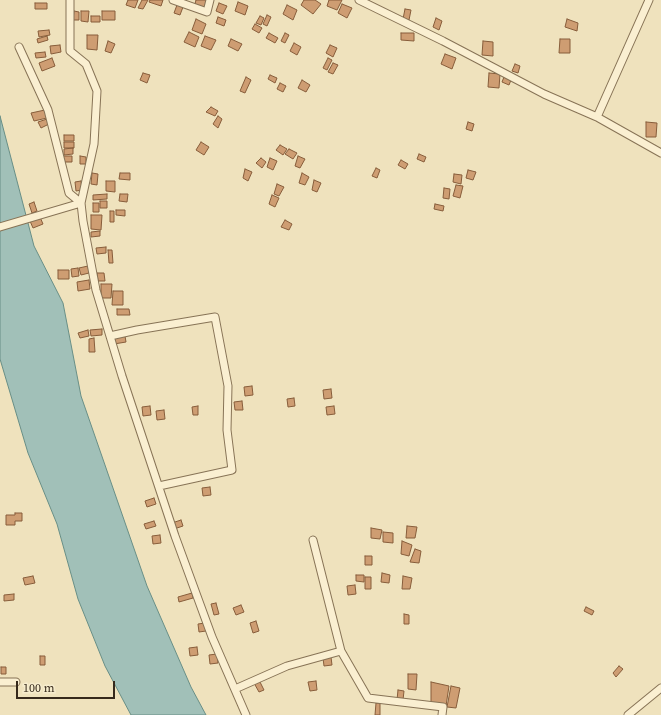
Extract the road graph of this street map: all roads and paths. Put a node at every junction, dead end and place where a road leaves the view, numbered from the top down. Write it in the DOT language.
graph roads {
  1 [pos="70,0"];
  2 [pos="173,0"];
  3 [pos="210,0"];
  4 [pos="359,0"];
  5 [pos="649,0"];
  6 [pos="19,47"];
  7 [pos="597,116"];
  8 [pos="661,153"];
  9 [pos="81,203"];
  10 [pos="0,226"];
  11 [pos="110,336"];
  12 [pos="158,486"];
  13 [pos="313,540"];
  14 [pos="341,651"];
  15 [pos="0,682"];
  16 [pos="16,682"];
  17 [pos="661,688"];
  18 [pos="235,689"];
  19 [pos="246,715"];
  20 [pos="442,715"];
  21 [pos="628,715"];
  1 -- 9 [label="street"];
  2 -- 3 [label="street"];
  4 -- 7 [label="street"];
  5 -- 7 [label="street"];
  6 -- 9 [label="street"];
  7 -- 8 [label="street"];
  9 -- 10 [label="street"];
  9 -- 11 [label="street"];
  11 -- 12 [label="street"];
  11 -- 12 [label="street"];
  12 -- 18 [label="street"];
  13 -- 14 [label="street"];
  14 -- 18 [label="street"];
  14 -- 20 [label="street"];
  15 -- 16 [label="street"];
  17 -- 21 [label="street"];
  18 -- 19 [label="street"];
}
